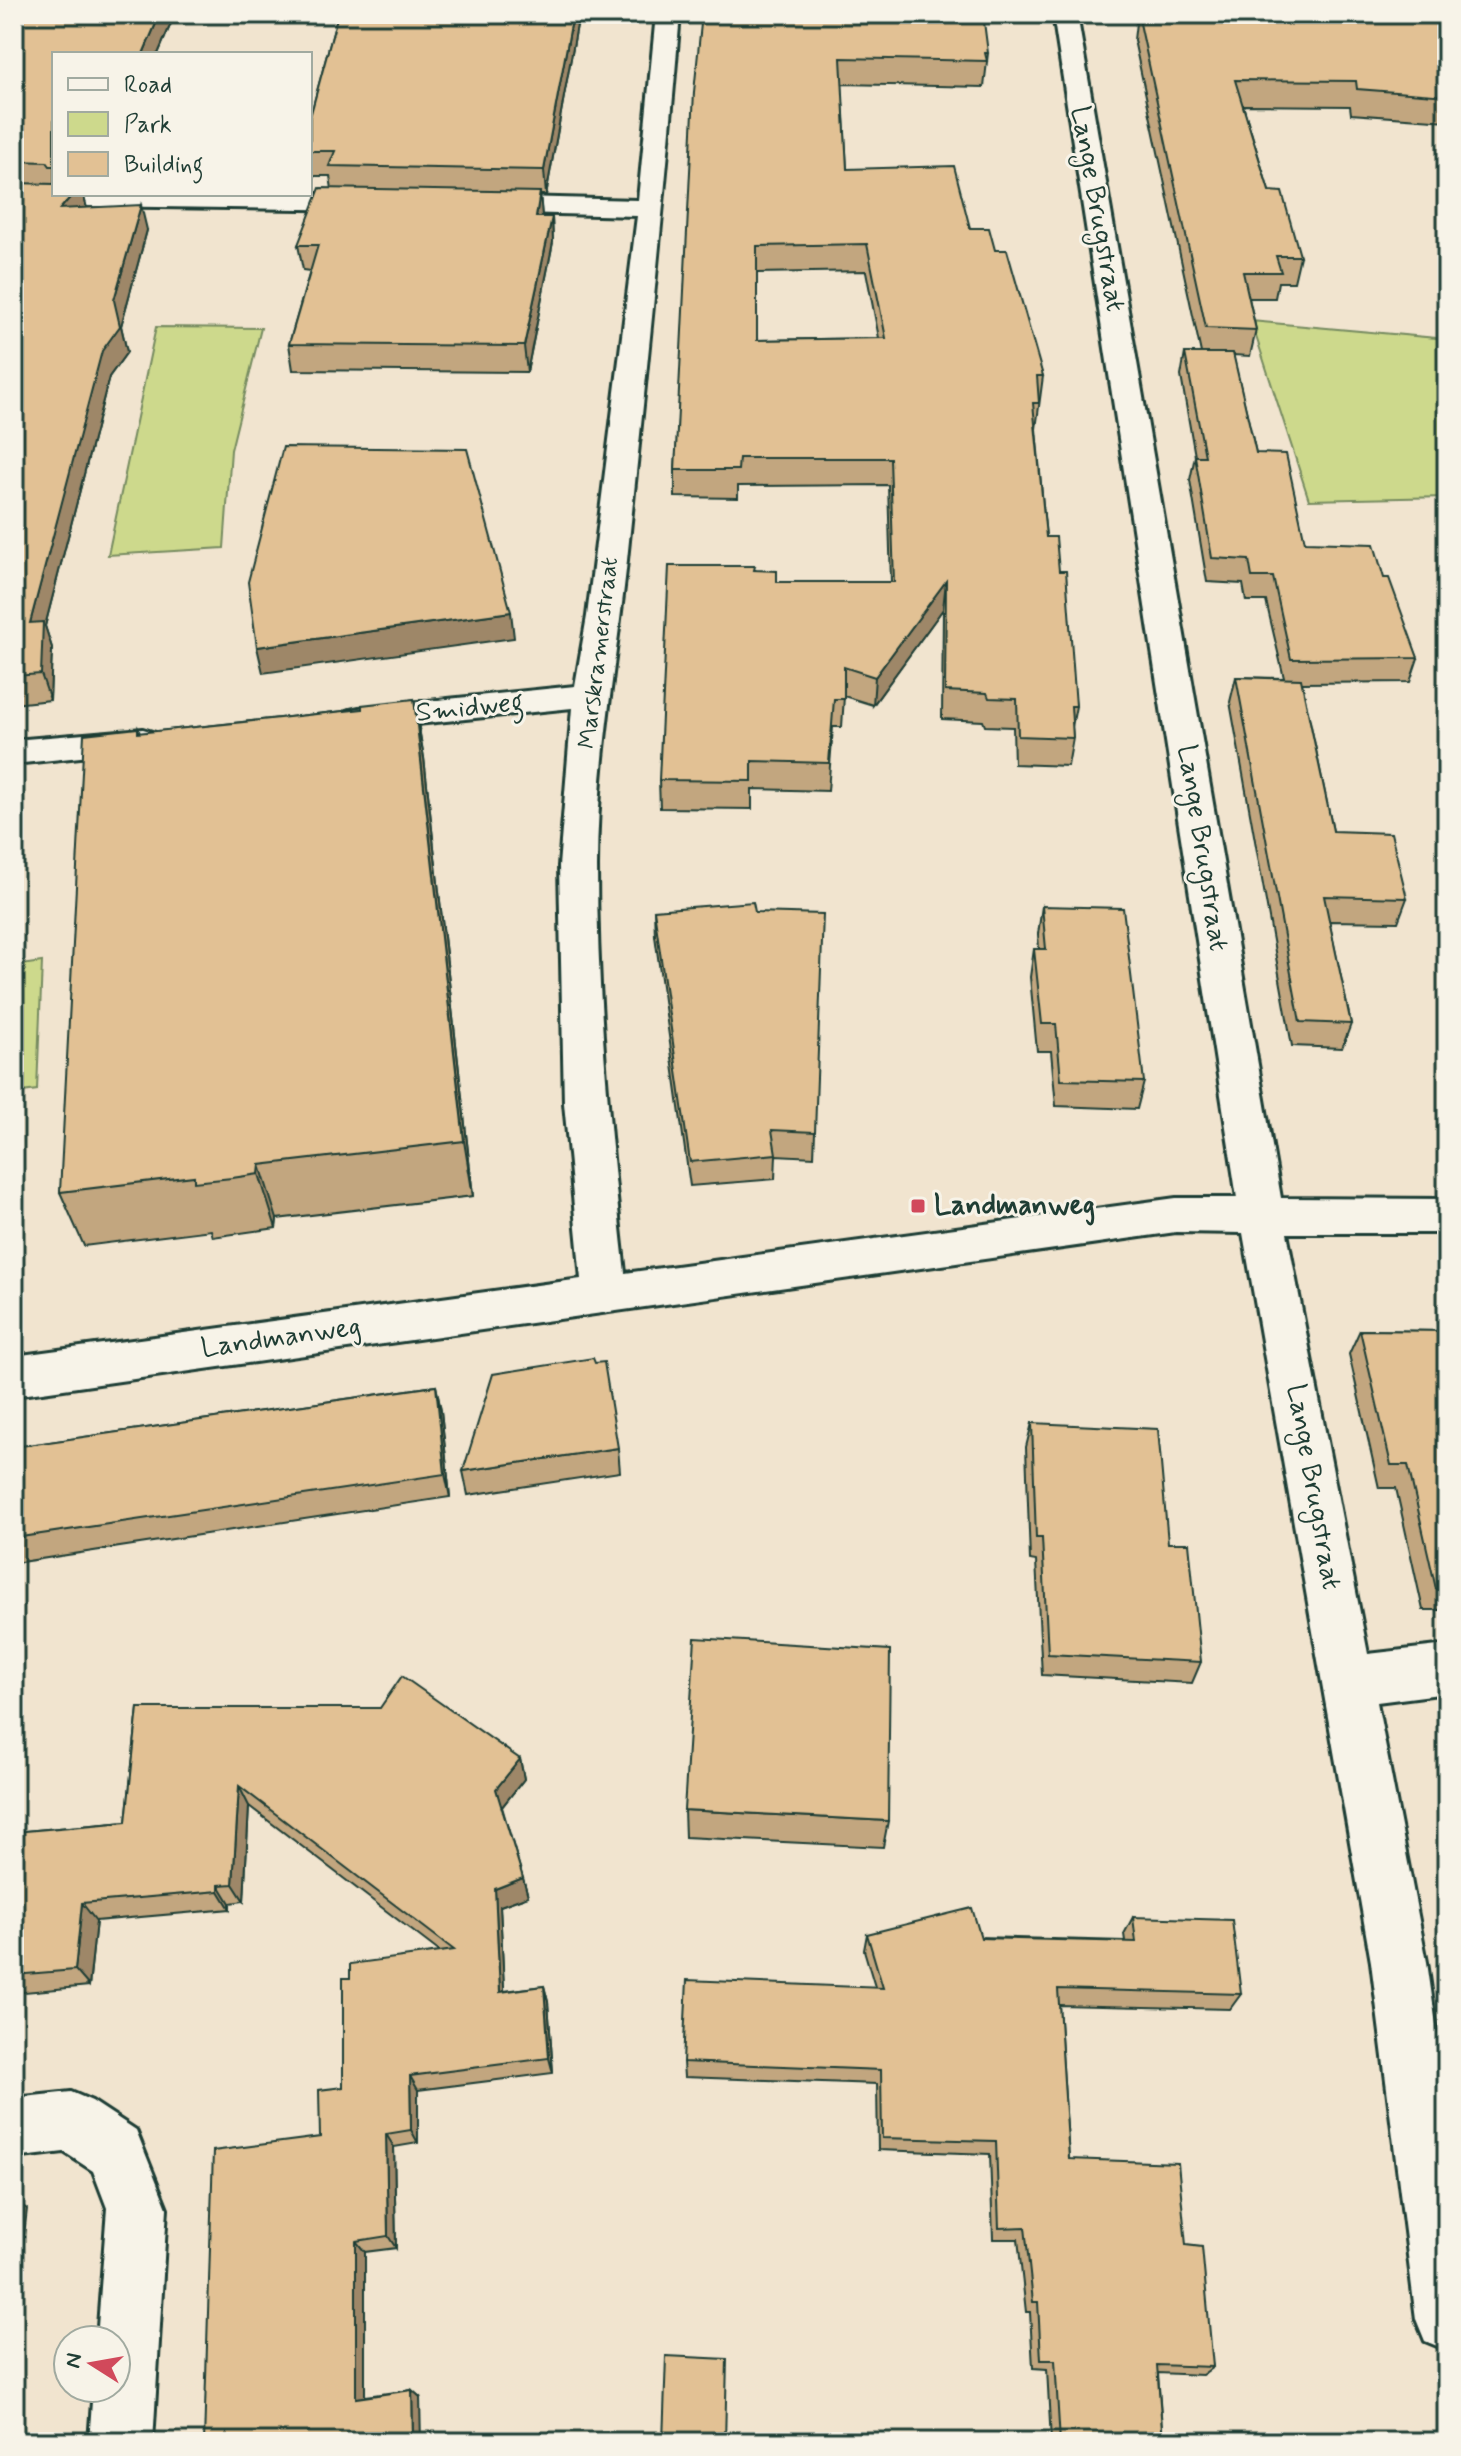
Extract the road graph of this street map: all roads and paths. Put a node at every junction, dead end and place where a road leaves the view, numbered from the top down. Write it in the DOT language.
graph roads {
  1 [pos="668,14"];
  2 [pos="1065,14"];
  3 [pos="14,197"];
  4 [pos="400,202"];
  5 [pos="463,204"];
  6 [pos="651,208"];
  7 [pos="591,695"];
  8 [pos="324,723"];
  9 [pos="183,737"];
  10 [pos="15,758"];
  11 [pos="1262,1216"];
  12 [pos="1447,1216"];
  13 [pos="605,1293"];
  14 [pos="14,1376"];
  15 [pos="1447,1669"];
  16 [pos="1347,1681"];
  17 [pos="14,2128"];
  18 [pos="1447,2319"];
  19 [pos="121,2442"];
  1 -- 6 [label="street, Marskramerstraat"];
  2 -- 11 [label="street, Lange Brugstraat"];
  3 -- 4 [label="street"];
  5 -- 6 [label="street"];
  6 -- 7 [label="street, Marskramerstraat"];
  7 -- 8 [label="street, Smidweg"];
  7 -- 13 [label="street, Marskramerstraat"];
  9 -- 10 [label="street"];
  11 -- 12 [label="street, Landmanweg"];
  11 -- 13 [label="street, Landmanweg"];
  11 -- 16 [label="street, Lange Brugstraat"];
  13 -- 14 [label="street, Landmanweg"];
  15 -- 16 [label="street"];
  16 -- 18 [label="street, Lange Brugstraat"];
  17 -- 19 [label="street"];
}
